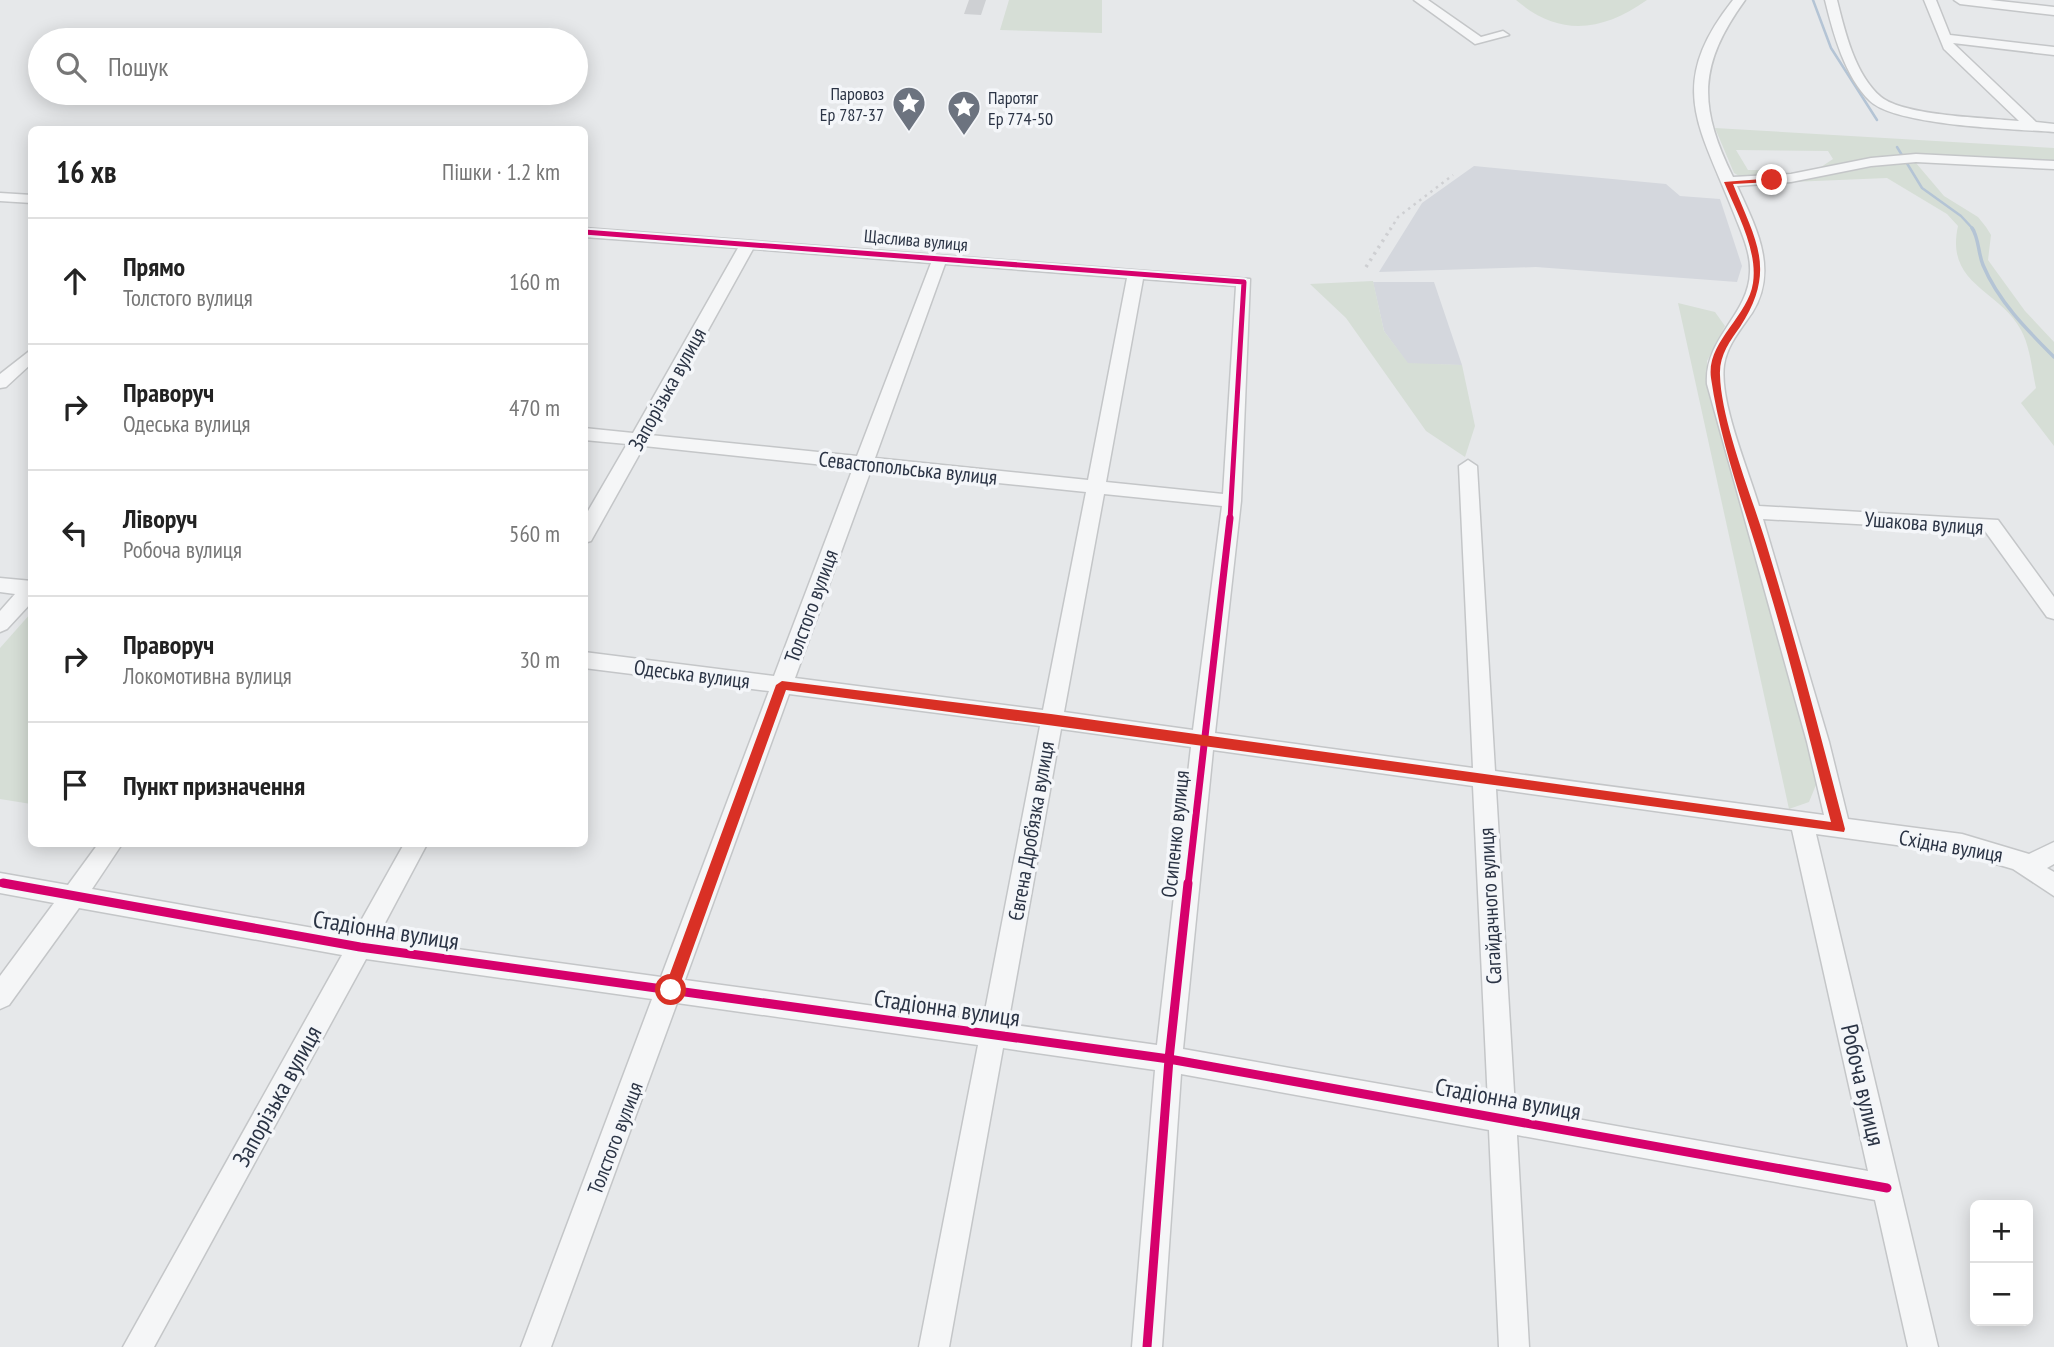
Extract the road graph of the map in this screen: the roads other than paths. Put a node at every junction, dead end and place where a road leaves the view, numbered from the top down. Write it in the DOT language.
graph roads {
  1 [pos="1420,0"];
  2 [pos="1739,0"];
  3 [pos="1831,0"];
  4 [pos="1930,0"];
  5 [pos="1961,0"];
  6 [pos="2054,11"];
  7 [pos="1503,35"];
  8 [pos="1944,38"];
  9 [pos="2054,51"];
  10 [pos="2030,124"];
  11 [pos="2054,128"];
  12 [pos="2054,165"];
  13 [pos="1728,182"];
  14 [pos="28,199"];
  15 [pos="3,200"];
  16 [pos="588,232"];
  17 [pos="750,243"];
  18 [pos="940,258"];
  19 [pos="1136,274"];
  20 [pos="1244,282"];
  21 [pos="28,357"];
  22 [pos="28,375"];
  23 [pos="4,376"];
  24 [pos="588,434"];
  25 [pos="638,440"];
  26 [pos="863,464"];
  27 [pos="1468,466"];
  28 [pos="1097,487"];
  29 [pos="1232,501"];
  30 [pos="1752,512"];
  31 [pos="588,529"];
  32 [pos="0,585"];
  33 [pos="28,589"];
  34 [pos="28,592"];
  35 [pos="2054,612"];
  36 [pos="0,624"];
  37 [pos="588,661"];
  38 [pos="782,685"];
  39 [pos="1051,719"];
  40 [pos="1203,740"];
  41 [pos="1484,780"];
  42 [pos="1802,824"];
  43 [pos="1839,829"];
  44 [pos="109,847"];
  45 [pos="414,847"];
  46 [pos="2054,852"];
  47 [pos="2029,866"];
  48 [pos="0,883"];
  49 [pos="2054,886"];
  50 [pos="75,894"];
  51 [pos="360,947"];
  52 [pos="671,990"];
  53 [pos="0,997"];
  54 [pos="995,1033"];
  55 [pos="1169,1059"];
  56 [pos="1500,1116"];
  57 [pos="1886,1188"];
  58 [pos="138,1347"];
  59 [pos="536,1347"];
  60 [pos="934,1347"];
  61 [pos="1147,1347"];
  62 [pos="1514,1347"];
  63 [pos="1923,1347"];
  1 -- 7 [label="street"];
  2 -- 13 [label="street"];
  3 -- 10 [label="street"];
  4 -- 8 [label="street"];
  5 -- 6 [label="street"];
  8 -- 9 [label="street"];
  8 -- 10 [label="street"];
  10 -- 11 [label="street"];
  12 -- 13 [label="street"];
  13 -- 30 [label="street"];
  14 -- 15 [label="street"];
  16 -- 17 [label="street, Щаслива вулиця"];
  17 -- 18 [label="street, Щаслива вулиця"];
  17 -- 25 [label="street, Запорізька вулиця"];
  18 -- 19 [label="street, Щаслива вулиця"];
  18 -- 26 [label="street, Толстого вулиця"];
  19 -- 20 [label="street, Щаслива вулиця"];
  19 -- 28 [label="street, Євгена Дроб’язка вулиця"];
  20 -- 29 [label="street, Осипенко вулиця"];
  21 -- 23 [label="street"];
  22 -- 23 [label="street"];
  24 -- 25 [label="street, Севастопольська вулиця"];
  25 -- 26 [label="street, Севастопольська вулиця"];
  25 -- 31 [label="street, Запорізька вулиця"];
  26 -- 28 [label="street, Севастопольська вулиця"];
  26 -- 38 [label="street, Толстого вулиця"];
  27 -- 41 [label="street, Сагайдачного вулиця"];
  28 -- 29 [label="street, Севастопольська вулиця"];
  28 -- 39 [label="street, Євгена Дроб’язка вулиця"];
  29 -- 40 [label="street, Осипенко вулиця"];
  30 -- 35 [label="street, Ушакова вулиця"];
  30 -- 43 [label="street"];
  32 -- 33 [label="street"];
  34 -- 36 [label="street"];
  37 -- 38 [label="street, Одеська вулиця"];
  38 -- 39 [label="street, Одеська вулиця"];
  38 -- 52 [label="street, Толстого вулиця"];
  39 -- 40 [label="street, Одеська вулиця"];
  39 -- 54 [label="street, Євгена Дроб’язка вулиця"];
  40 -- 41 [label="street, Одеська вулиця"];
  40 -- 55 [label="street, Осипенко вулиця"];
  41 -- 42 [label="street, Одеська вулиця"];
  41 -- 56 [label="street, Сагайдачного вулиця"];
  42 -- 43 [label="street, Одеська вулиця"];
  42 -- 57 [label="street, Робоча вулиця"];
  43 -- 47 [label="street, Східна вулиця"];
  44 -- 50 [label="street"];
  45 -- 51 [label="street, Запорізька вулиця"];
  46 -- 47 [label="street"];
  47 -- 49 [label="street, Східна вулиця"];
  48 -- 50 [label="street, Стадіонна вулиця"];
  50 -- 51 [label="street, Стадіонна вулиця"];
  50 -- 53 [label="street"];
  51 -- 52 [label="street, Стадіонна вулиця"];
  51 -- 58 [label="street, Запорізька вулиця"];
  52 -- 54 [label="street, Стадіонна вулиця"];
  52 -- 59 [label="street, Толстого вулиця"];
  54 -- 55 [label="street, Стадіонна вулиця"];
  54 -- 60 [label="street, Євгена Дроб’язка вулиця"];
  55 -- 56 [label="street, Стадіонна вулиця"];
  55 -- 61 [label="street, Осипенко вулиця"];
  56 -- 57 [label="street, Стадіонна вулиця"];
  56 -- 62 [label="street, Сагайдачного вулиця"];
  57 -- 63 [label="street, Робоча вулиця"];
}
